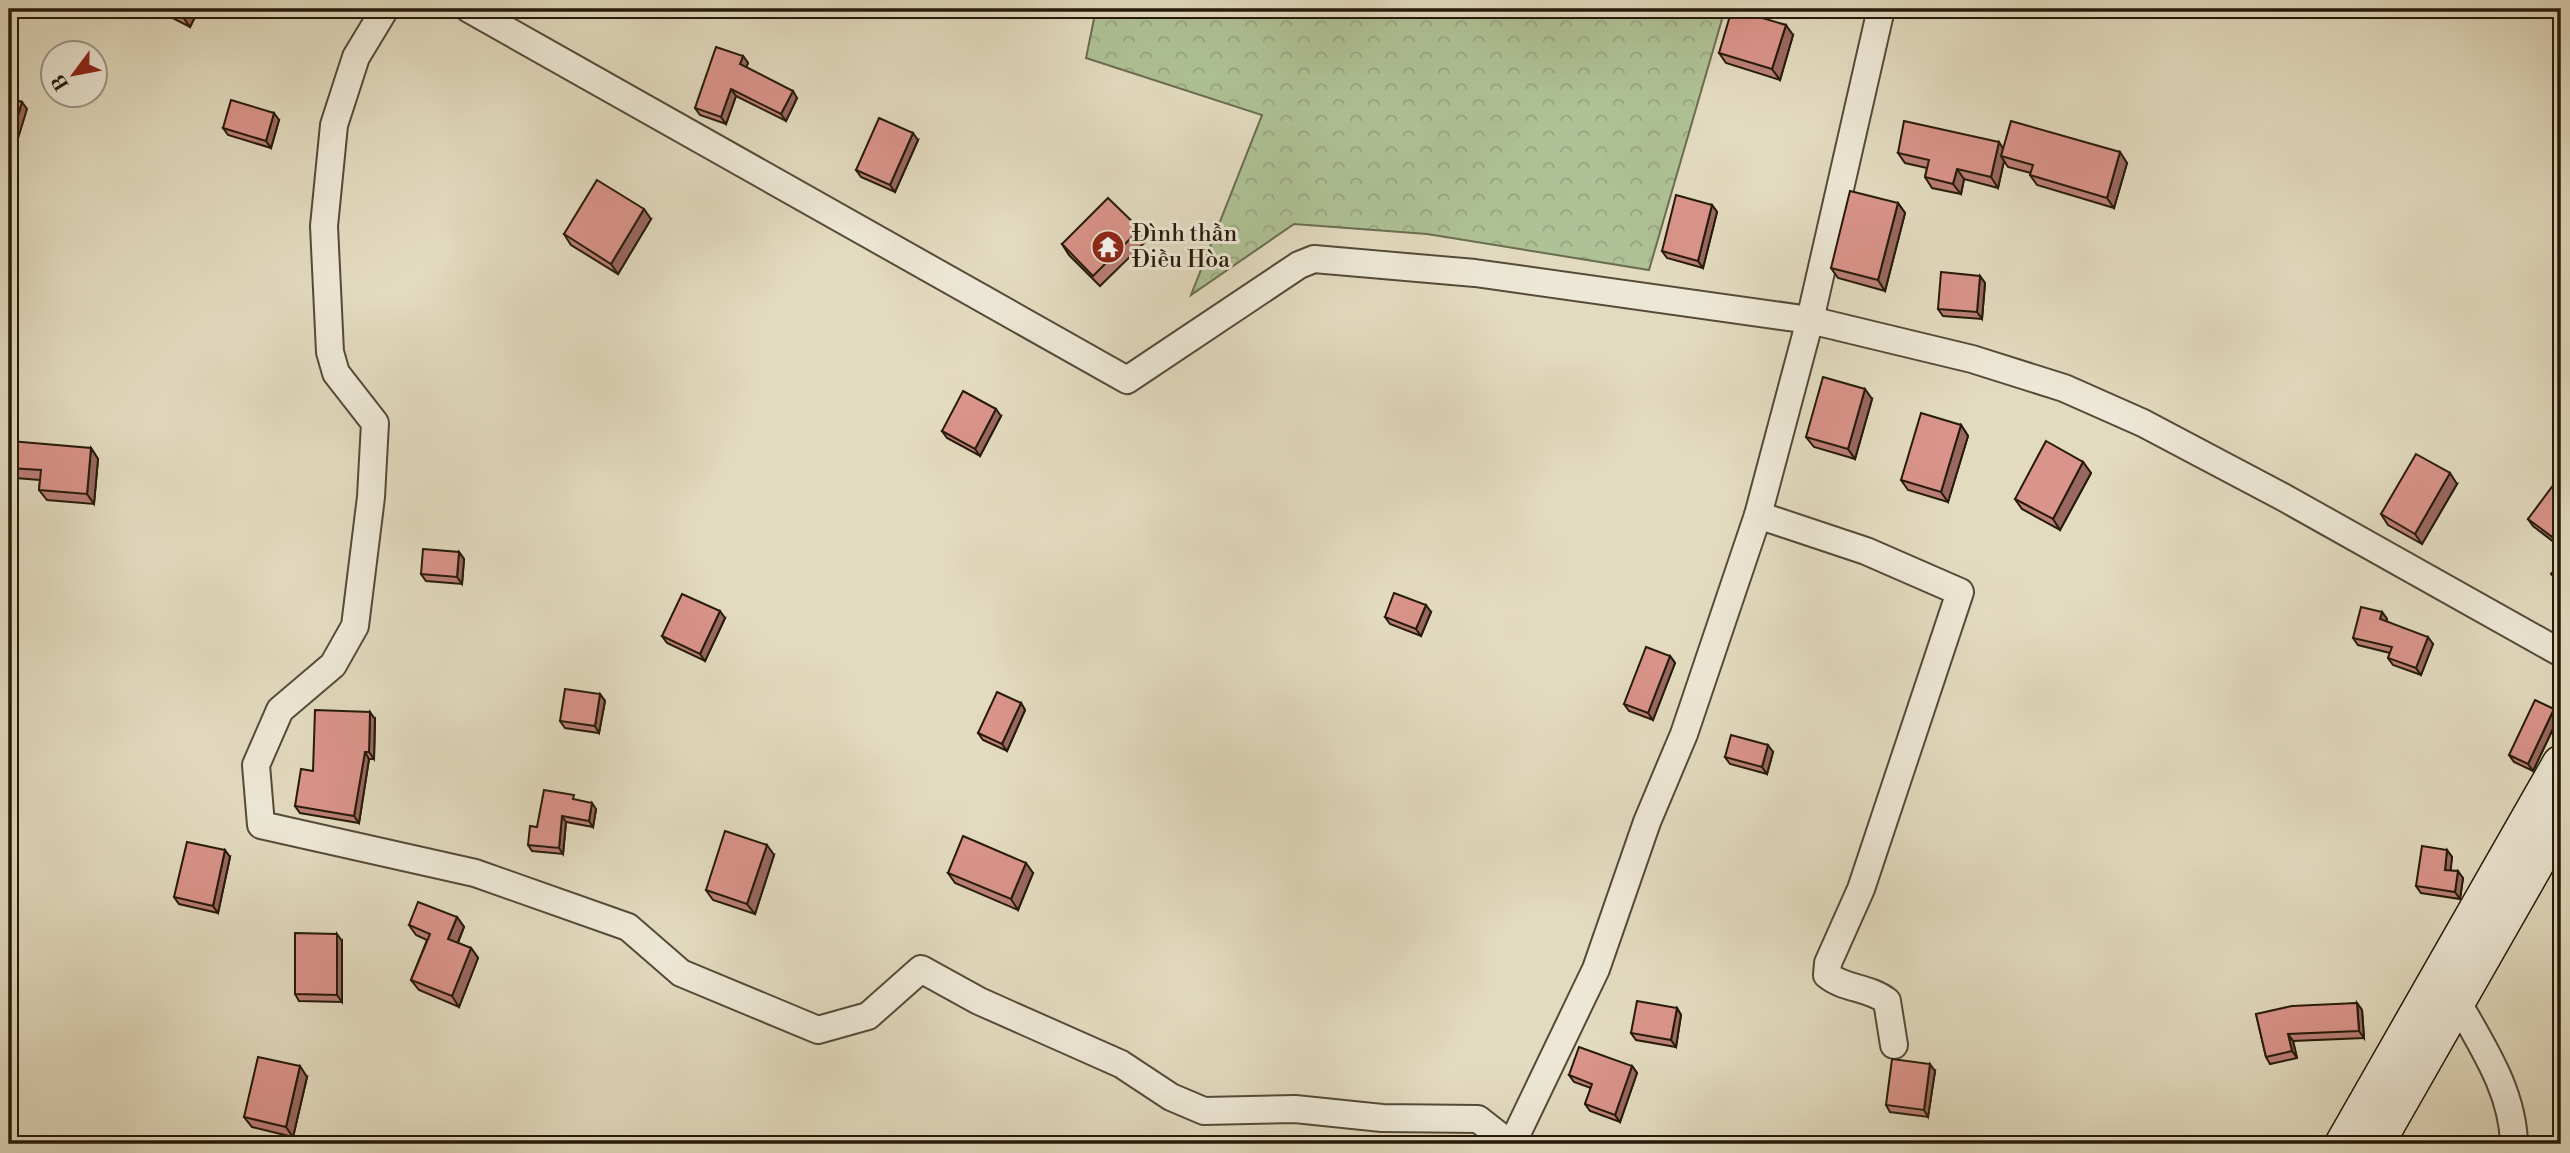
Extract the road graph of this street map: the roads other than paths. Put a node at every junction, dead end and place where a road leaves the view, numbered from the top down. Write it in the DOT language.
graph roads {
  1 [pos="385,9"];
  2 [pos="469,9"];
  3 [pos="1881,9"];
  4 [pos="510,19"];
  5 [pos="1810,320"];
  6 [pos="1758,515"];
  7 [pos="2561,653"];
  8 [pos="2561,764"];
  9 [pos="2552,824"];
  10 [pos="2446,994"];
  11 [pos="1894,1045"];
  12 [pos="1511,1144"];
  13 [pos="2344,1144"];
  14 [pos="2375,1144"];
  15 [pos="2514,1144"];
  1 -- 12 [label="street"];
  2 -- 4 [label="street"];
  3 -- 5 [label="street"];
  4 -- 5 [label="street"];
  5 -- 6 [label="street"];
  5 -- 7 [label="street"];
  6 -- 11 [label="street"];
  6 -- 12 [label="street"];
  8 -- 9 [label="main road"];
  9 -- 10 [label="main road"];
  10 -- 13 [label="main road"];
  10 -- 14 [label="main road"];
  10 -- 15 [label="street"];
}
